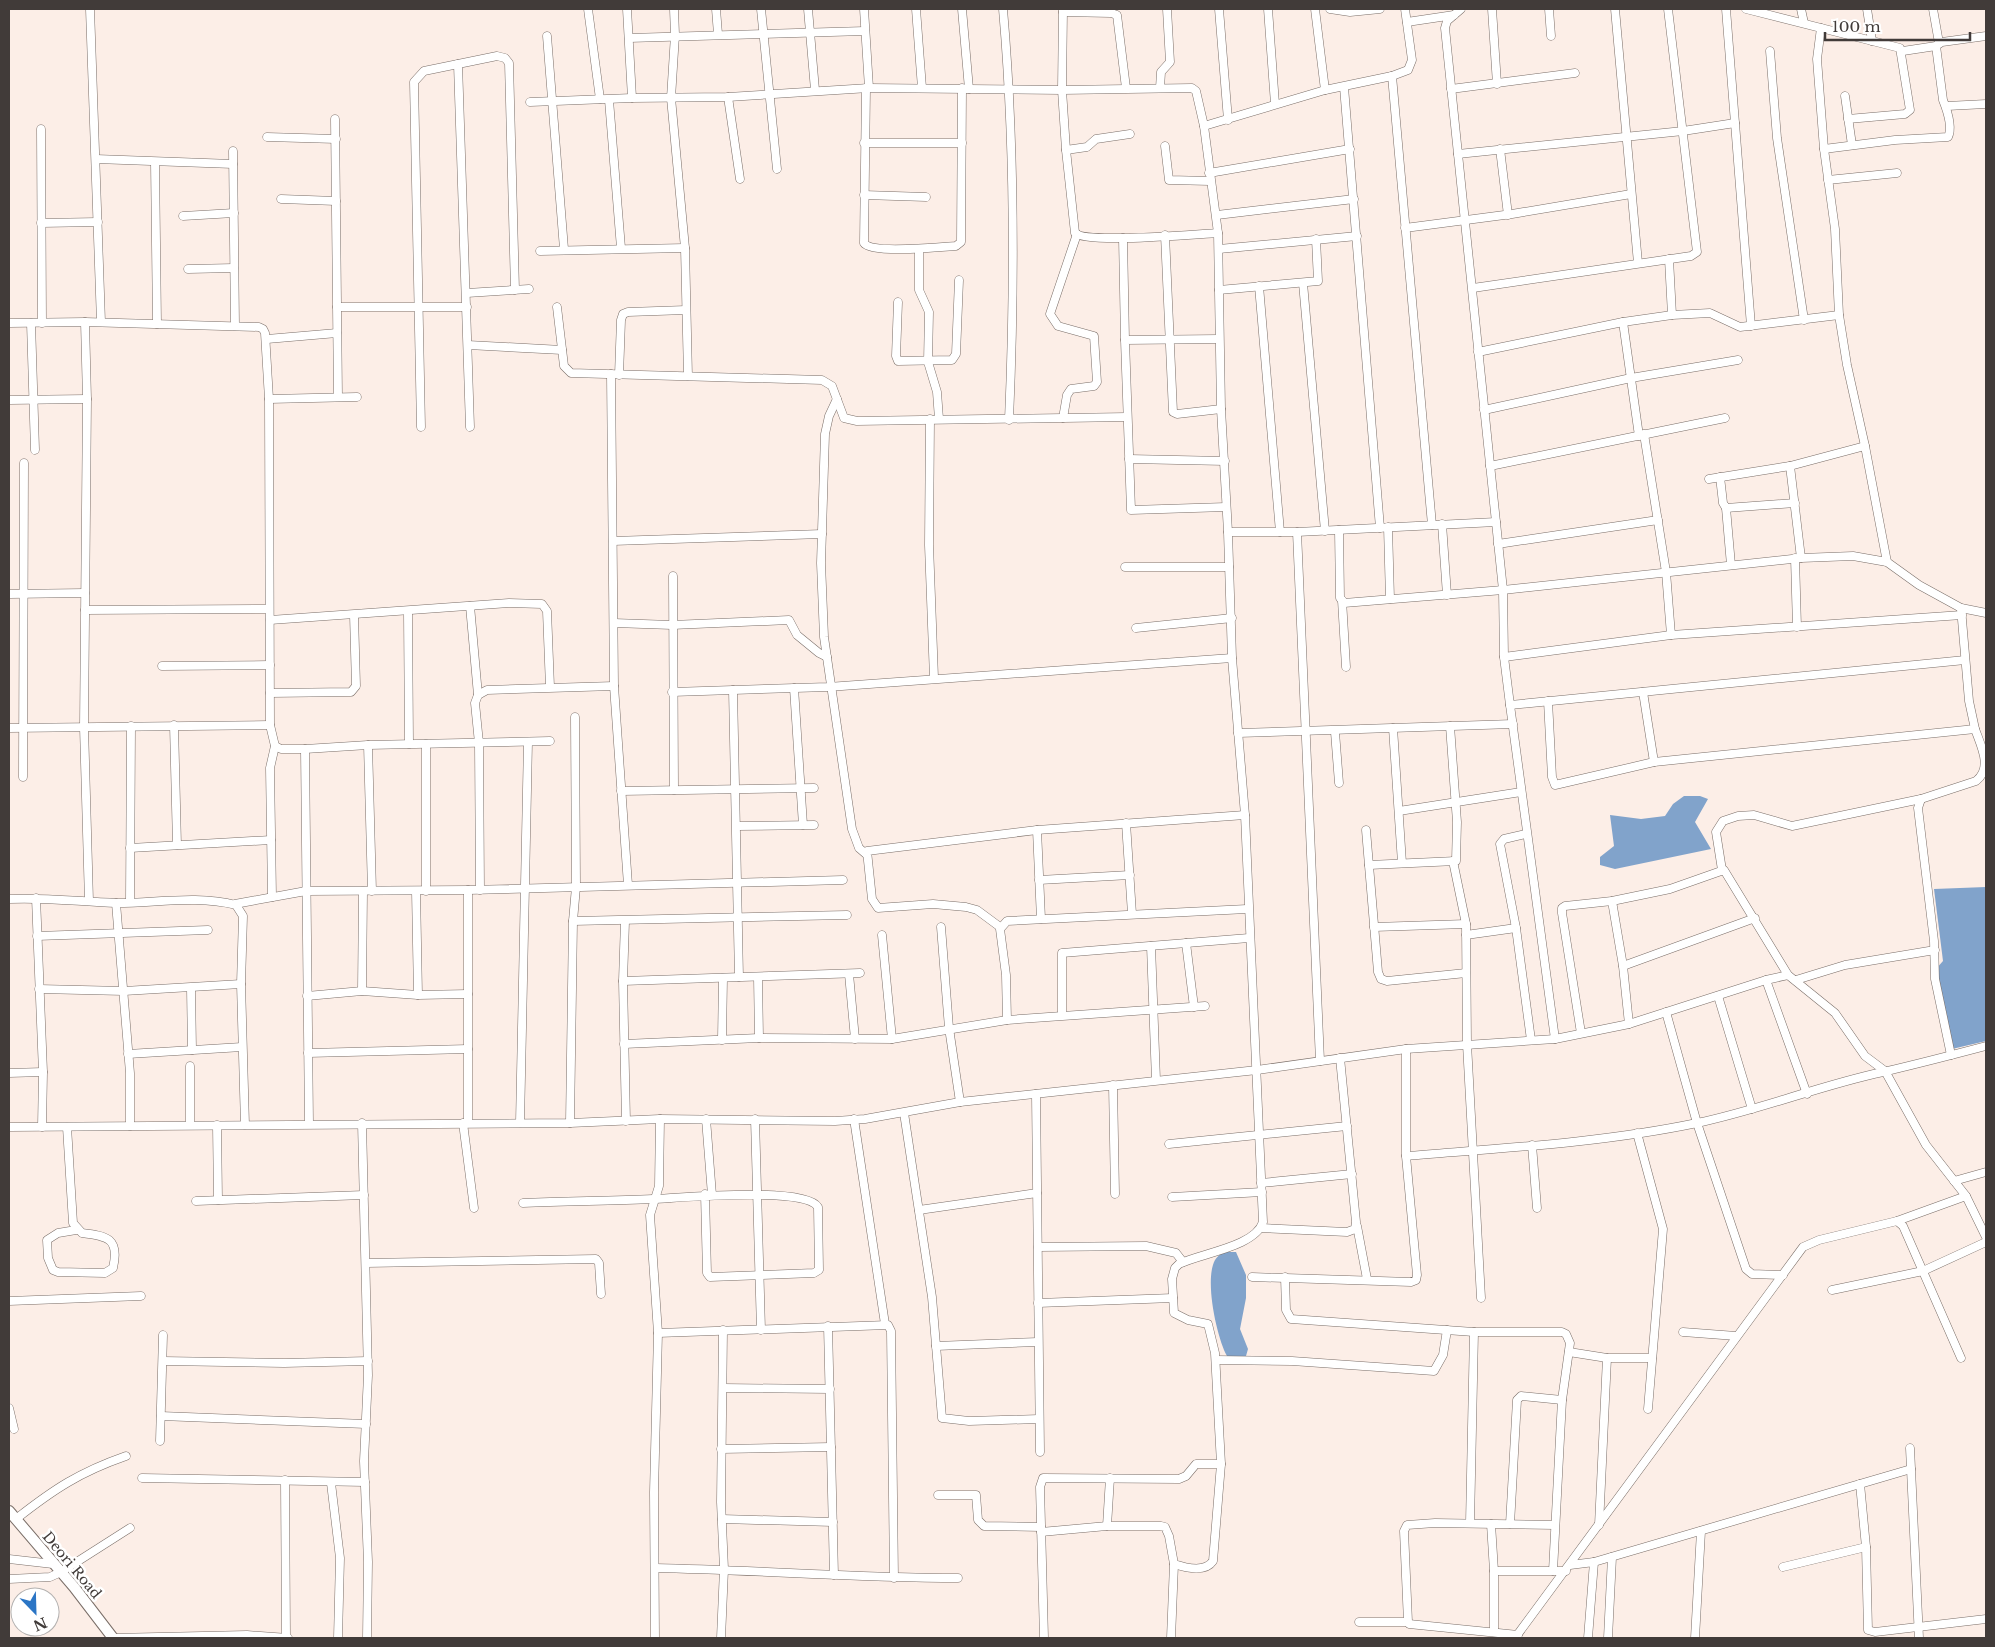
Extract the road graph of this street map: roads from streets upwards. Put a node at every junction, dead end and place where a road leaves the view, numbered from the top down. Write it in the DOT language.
graph roads {
  1 [pos="90,9"];
  2 [pos="588,9"];
  3 [pos="627,9"];
  4 [pos="674,9"];
  5 [pos="716,9"];
  6 [pos="761,9"];
  7 [pos="808,9"];
  8 [pos="864,9"];
  9 [pos="916,9"];
  10 [pos="962,9"];
  11 [pos="1003,9"];
  12 [pos="1167,9"];
  13 [pos="1219,9"];
  14 [pos="1268,9"];
  15 [pos="1316,9"];
  16 [pos="1330,9"];
  17 [pos="1380,9"];
  18 [pos="1405,9"];
  19 [pos="1492,9"];
  20 [pos="1549,9"];
  21 [pos="1615,9"];
  22 [pos="1668,9"];
  23 [pos="1726,9"];
  24 [pos="1746,9"];
  25 [pos="1802,9"];
  26 [pos="1867,9"];
  27 [pos="1933,9"];
  28 [pos="1063,10"];
  29 [pos="1117,12"];
  30 [pos="1459,12"];
  31 [pos="1407,22"];
  32 [pos="1804,23"];
  33 [pos="1821,28"];
  34 [pos="865,31"];
  35 [pos="810,32"];
  36 [pos="718,34"];
  37 [pos="763,34"];
  38 [pos="547,36"];
  39 [pos="675,36"];
  40 [pos="1551,36"];
  41 [pos="1986,36"];
  42 [pos="628,38"];
  43 [pos="1872,41"];
  44 [pos="1938,45"];
  45 [pos="1770,51"];
  46 [pos="1903,51"];
  47 [pos="458,64"];
  48 [pos="1575,73"];
  49 [pos="1392,76"];
  50 [pos="1497,84"];
  51 [pos="1344,87"];
  52 [pos="867,88"];
  53 [pos="922,88"];
  54 [pos="966,88"];
  55 [pos="1126,88"];
  56 [pos="1160,88"];
  57 [pos="1010,89"];
  58 [pos="1452,89"];
  59 [pos="815,90"];
  60 [pos="1062,90"];
  61 [pos="1325,90"];
  62 [pos="770,95"];
  63 [pos="1845,96"];
  64 [pos="728,97"];
  65 [pos="632,98"];
  66 [pos="671,98"];
  67 [pos="600,99"];
  68 [pos="609,100"];
  69 [pos="552,101"];
  70 [pos="530,102"];
  71 [pos="1275,104"];
  72 [pos="1986,104"];
  73 [pos="1946,106"];
  74 [pos="335,119"];
  75 [pos="1228,120"];
  76 [pos="1848,120"];
  77 [pos="1735,123"];
  78 [pos="1204,126"];
  79 [pos="41,129"];
  80 [pos="1683,131"];
  81 [pos="1130,134"];
  82 [pos="267,137"];
  83 [pos="1625,137"];
  84 [pos="336,140"];
  85 [pos="864,143"];
  86 [pos="962,143"];
  87 [pos="1852,145"];
  88 [pos="1165,146"];
  89 [pos="1350,149"];
  90 [pos="1824,149"];
  91 [pos="1066,150"];
  92 [pos="1500,150"];
  93 [pos="233,151"];
  94 [pos="1458,154"];
  95 [pos="96,159"];
  96 [pos="155,162"];
  97 [pos="233,164"];
  98 [pos="777,169"];
  99 [pos="1897,173"];
  100 [pos="1209,177"];
  101 [pos="740,179"];
  102 [pos="1828,180"];
  103 [pos="1631,194"];
  104 [pos="864,195"];
  105 [pos="926,197"];
  106 [pos="281,199"];
  107 [pos="1354,200"];
  108 [pos="336,201"];
  109 [pos="234,213"];
  110 [pos="1217,215"];
  111 [pos="1508,215"];
  112 [pos="183,216"];
  113 [pos="1465,220"];
  114 [pos="98,222"];
  115 [pos="42,223"];
  116 [pos="1406,228"];
  117 [pos="1218,233"];
  118 [pos="1077,234"];
  119 [pos="1165,235"];
  120 [pos="1356,236"];
  121 [pos="1123,238"];
  122 [pos="1316,240"];
  123 [pos="621,248"];
  124 [pos="685,248"];
  125 [pos="564,249"];
  126 [pos="919,249"];
  127 [pos="1218,249"];
  128 [pos="540,251"];
  129 [pos="1670,259"];
  130 [pos="1638,263"];
  131 [pos="234,268"];
  132 [pos="188,269"];
  133 [pos="959,280"];
  134 [pos="1303,283"];
  135 [pos="1259,286"];
  136 [pos="1473,288"];
  137 [pos="529,289"];
  138 [pos="515,290"];
  139 [pos="1219,290"];
  140 [pos="467,293"];
  141 [pos="898,302"];
  142 [pos="557,306"];
  143 [pos="419,307"];
  144 [pos="467,307"];
  145 [pos="337,308"];
  146 [pos="686,310"];
  147 [pos="1672,315"];
  148 [pos="1840,315"];
  149 [pos="1804,320"];
  150 [pos="42,322"];
  151 [pos="85,322"];
  152 [pos="101,322"];
  153 [pos="1623,322"];
  154 [pos="9,323"];
  155 [pos="31,323"];
  156 [pos="157,324"];
  157 [pos="235,326"];
  158 [pos="1751,326"];
  159 [pos="337,333"];
  160 [pos="1220,338"];
  161 [pos="267,339"];
  162 [pos="1125,340"];
  163 [pos="1170,340"];
  164 [pos="468,345"];
  165 [pos="562,350"];
  166 [pos="1478,352"];
  167 [pos="1738,360"];
  168 [pos="928,362"];
  169 [pos="615,374"];
  170 [pos="688,376"];
  171 [pos="1630,378"];
  172 [pos="338,397"];
  173 [pos="357,397"];
  174 [pos="87,399"];
  175 [pos="268,399"];
  176 [pos="837,399"];
  177 [pos="9,400"];
  178 [pos="33,400"];
  179 [pos="1221,409"];
  180 [pos="1484,410"];
  181 [pos="1127,417"];
  182 [pos="1063,418"];
  183 [pos="1725,418"];
  184 [pos="934,419"];
  185 [pos="1009,420"];
  186 [pos="422,427"];
  187 [pos="470,427"];
  188 [pos="1641,435"];
  189 [pos="1865,446"];
  190 [pos="34,450"];
  191 [pos="1129,459"];
  192 [pos="1225,460"];
  193 [pos="24,463"];
  194 [pos="1490,466"];
  195 [pos="1790,466"];
  196 [pos="1720,477"];
  197 [pos="1708,479"];
  198 [pos="1795,503"];
  199 [pos="1226,507"];
  200 [pos="1726,508"];
  201 [pos="1658,520"];
  202 [pos="1496,522"];
  203 [pos="1442,524"];
  204 [pos="1432,525"];
  205 [pos="1384,527"];
  206 [pos="1339,530"];
  207 [pos="1324,531"];
  208 [pos="1228,532"];
  209 [pos="1280,532"];
  210 [pos="1297,532"];
  211 [pos="822,534"];
  212 [pos="613,541"];
  213 [pos="1498,544"];
  214 [pos="1798,558"];
  215 [pos="1887,562"];
  216 [pos="1731,565"];
  217 [pos="1229,566"];
  218 [pos="1125,567"];
  219 [pos="1666,572"];
  220 [pos="673,576"];
  221 [pos="1503,590"];
  222 [pos="85,593"];
  223 [pos="9,594"];
  224 [pos="24,594"];
  225 [pos="1447,596"];
  226 [pos="1390,599"];
  227 [pos="1342,600"];
  228 [pos="470,606"];
  229 [pos="270,609"];
  230 [pos="85,610"];
  231 [pos="408,612"];
  232 [pos="1961,612"];
  233 [pos="1986,613"];
  234 [pos="354,615"];
  235 [pos="1232,618"];
  236 [pos="270,620"];
  237 [pos="614,623"];
  238 [pos="672,625"];
  239 [pos="1797,627"];
  240 [pos="1136,628"];
  241 [pos="1671,636"];
  242 [pos="827,657"];
  243 [pos="1504,657"];
  244 [pos="1232,658"];
  245 [pos="1965,660"];
  246 [pos="270,665"];
  247 [pos="162,666"];
  248 [pos="1346,668"];
  249 [pos="934,678"];
  250 [pos="614,686"];
  251 [pos="550,687"];
  252 [pos="833,687"];
  253 [pos="794,688"];
  254 [pos="733,690"];
  255 [pos="270,692"];
  256 [pos="672,692"];
  257 [pos="1643,692"];
  258 [pos="478,695"];
  259 [pos="1548,701"];
  260 [pos="1510,706"];
  261 [pos="575,717"];
  262 [pos="1513,724"];
  263 [pos="174,725"];
  264 [pos="270,725"];
  265 [pos="131,726"];
  266 [pos="1450,726"];
  267 [pos="84,727"];
  268 [pos="9,728"];
  269 [pos="24,728"];
  270 [pos="1393,728"];
  271 [pos="1975,729"];
  272 [pos="1307,731"];
  273 [pos="1335,732"];
  274 [pos="1238,734"];
  275 [pos="550,741"];
  276 [pos="528,742"];
  277 [pos="479,743"];
  278 [pos="409,744"];
  279 [pos="426,744"];
  280 [pos="368,745"];
  281 [pos="275,746"];
  282 [pos="306,750"];
  283 [pos="1654,762"];
  284 [pos="23,777"];
  285 [pos="1339,783"];
  286 [pos="801,788"];
  287 [pos="814,788"];
  288 [pos="736,789"];
  289 [pos="674,790"];
  290 [pos="621,791"];
  291 [pos="1521,792"];
  292 [pos="1921,799"];
  293 [pos="1455,801"];
  294 [pos="1398,811"];
  295 [pos="1245,815"];
  296 [pos="1126,823"];
  297 [pos="803,825"];
  298 [pos="814,825"];
  299 [pos="737,826"];
  300 [pos="1037,830"];
  301 [pos="1366,830"];
  302 [pos="1526,834"];
  303 [pos="271,840"];
  304 [pos="177,845"];
  305 [pos="130,848"];
  306 [pos="866,854"];
  307 [pos="1453,862"];
  308 [pos="1402,863"];
  309 [pos="1369,865"];
  310 [pos="1722,870"];
  311 [pos="1130,875"];
  312 [pos="843,880"];
  313 [pos="1039,880"];
  314 [pos="738,881"];
  315 [pos="628,885"];
  316 [pos="576,887"];
  317 [pos="524,888"];
  318 [pos="468,890"];
  319 [pos="480,890"];
  320 [pos="306,891"];
  321 [pos="363,891"];
  322 [pos="372,891"];
  323 [pos="416,891"];
  324 [pos="426,891"];
  325 [pos="272,897"];
  326 [pos="36,898"];
  327 [pos="9,899"];
  328 [pos="89,901"];
  329 [pos="1612,901"];
  330 [pos="130,902"];
  331 [pos="116,903"];
  332 [pos="235,904"];
  333 [pos="1247,909"];
  334 [pos="1132,914"];
  335 [pos="847,915"];
  336 [pos="738,918"];
  337 [pos="1755,918"];
  338 [pos="1041,919"];
  339 [pos="625,921"];
  340 [pos="573,922"];
  341 [pos="1466,924"];
  342 [pos="941,927"];
  343 [pos="1000,927"];
  344 [pos="1374,927"];
  345 [pos="1516,928"];
  346 [pos="208,930"];
  347 [pos="119,933"];
  348 [pos="882,935"];
  349 [pos="1466,935"];
  350 [pos="37,936"];
  351 [pos="1249,938"];
  352 [pos="1186,943"];
  353 [pos="1152,946"];
  354 [pos="1935,950"];
  355 [pos="1623,966"];
  356 [pos="860,973"];
  357 [pos="1466,973"];
  358 [pos="848,974"];
  359 [pos="1788,975"];
  360 [pos="739,977"];
  361 [pos="758,977"];
  362 [pos="723,978"];
  363 [pos="1766,980"];
  364 [pos="1796,980"];
  365 [pos="623,981"];
  366 [pos="241,984"];
  367 [pos="191,988"];
  368 [pos="39,989"];
  369 [pos="124,991"];
  370 [pos="362,991"];
  371 [pos="468,994"];
  372 [pos="418,995"];
  373 [pos="307,996"];
  374 [pos="1718,996"];
  375 [pos="1205,1006"];
  376 [pos="1194,1007"];
  377 [pos="1154,1008"];
  378 [pos="1666,1012"];
  379 [pos="1062,1016"];
  380 [pos="1007,1020"];
  381 [pos="1630,1024"];
  382 [pos="949,1028"];
  383 [pos="1582,1034"];
  384 [pos="758,1038"];
  385 [pos="855,1039"];
  386 [pos="892,1039"];
  387 [pos="1555,1039"];
  388 [pos="722,1040"];
  389 [pos="1531,1040"];
  390 [pos="624,1044"];
  391 [pos="1467,1044"];
  392 [pos="1986,1046"];
  393 [pos="242,1048"];
  394 [pos="192,1050"];
  395 [pos="468,1050"];
  396 [pos="1406,1050"];
  397 [pos="308,1053"];
  398 [pos="128,1054"];
  399 [pos="1951,1055"];
  400 [pos="1340,1058"];
  401 [pos="1320,1061"];
  402 [pos="190,1066"];
  403 [pos="1257,1070"];
  404 [pos="1885,1071"];
  405 [pos="43,1072"];
  406 [pos="9,1073"];
  407 [pos="1156,1080"];
  408 [pos="1113,1085"];
  409 [pos="1036,1094"];
  410 [pos="1807,1094"];
  411 [pos="960,1102"];
  412 [pos="1752,1109"];
  413 [pos="904,1113"];
  414 [pos="660,1119"];
  415 [pos="706,1119"];
  416 [pos="854,1119"];
  417 [pos="755,1120"];
  418 [pos="626,1121"];
  419 [pos="362,1123"];
  420 [pos="465,1123"];
  421 [pos="520,1123"];
  422 [pos="570,1123"];
  423 [pos="1697,1123"];
  424 [pos="309,1124"];
  425 [pos="216,1125"];
  426 [pos="245,1125"];
  427 [pos="130,1126"];
  428 [pos="190,1126"];
  429 [pos="1347,1126"];
  430 [pos="9,1127"];
  431 [pos="42,1127"];
  432 [pos="67,1127"];
  433 [pos="1260,1133"];
  434 [pos="1638,1133"];
  435 [pos="1169,1144"];
  436 [pos="1532,1145"];
  437 [pos="1473,1150"];
  438 [pos="1406,1156"];
  439 [pos="1986,1172"];
  440 [pos="1352,1174"];
  441 [pos="1954,1180"];
  442 [pos="1261,1183"];
  443 [pos="1262,1192"];
  444 [pos="1037,1193"];
  445 [pos="708,1194"];
  446 [pos="1115,1194"];
  447 [pos="364,1195"];
  448 [pos="758,1195"];
  449 [pos="1966,1196"];
  450 [pos="1172,1197"];
  451 [pos="655,1199"];
  452 [pos="218,1200"];
  453 [pos="196,1201"];
  454 [pos="524,1203"];
  455 [pos="474,1208"];
  456 [pos="1537,1208"];
  457 [pos="919,1210"];
  458 [pos="1897,1221"];
  459 [pos="1357,1226"];
  460 [pos="1261,1228"];
  461 [pos="76,1230"];
  462 [pos="1986,1237"];
  463 [pos="1986,1242"];
  464 [pos="1038,1247"];
  465 [pos="1183,1262"];
  466 [pos="366,1264"];
  467 [pos="1923,1271"];
  468 [pos="1783,1275"];
  469 [pos="760,1276"];
  470 [pos="1252,1277"];
  471 [pos="1285,1277"];
  472 [pos="1367,1279"];
  473 [pos="1832,1290"];
  474 [pos="601,1294"];
  475 [pos="141,1296"];
  476 [pos="1172,1298"];
  477 [pos="1481,1298"];
  478 [pos="9,1301"];
  479 [pos="1038,1303"];
  480 [pos="885,1324"];
  481 [pos="828,1326"];
  482 [pos="723,1330"];
  483 [pos="761,1330"];
  484 [pos="1447,1330"];
  485 [pos="658,1332"];
  486 [pos="1474,1332"];
  487 [pos="1683,1332"];
  488 [pos="163,1335"];
  489 [pos="1736,1336"];
  490 [pos="1038,1342"];
  491 [pos="936,1346"];
  492 [pos="1569,1352"];
  493 [pos="1607,1358"];
  494 [pos="1652,1358"];
  495 [pos="1961,1358"];
  496 [pos="1216,1360"];
  497 [pos="163,1361"];
  498 [pos="368,1361"];
  499 [pos="722,1388"];
  500 [pos="830,1389"];
  501 [pos="1562,1400"];
  502 [pos="9,1408"];
  503 [pos="1648,1409"];
  504 [pos="161,1416"];
  505 [pos="1039,1419"];
  506 [pos="366,1424"];
  507 [pos="14,1429"];
  508 [pos="160,1441"];
  509 [pos="831,1447"];
  510 [pos="1910,1448"];
  511 [pos="722,1449"];
  512 [pos="1040,1452"];
  513 [pos="126,1456"];
  514 [pos="1221,1464"];
  515 [pos="1911,1469"];
  516 [pos="142,1478"];
  517 [pos="1110,1478"];
  518 [pos="286,1480"];
  519 [pos="365,1482"];
  520 [pos="331,1483"];
  521 [pos="1860,1484"];
  522 [pos="938,1495"];
  523 [pos="9,1510"];
  524 [pos="16,1519"];
  525 [pos="722,1519"];
  526 [pos="833,1522"];
  527 [pos="1470,1524"];
  528 [pos="1490,1524"];
  529 [pos="1510,1524"];
  530 [pos="1555,1525"];
  531 [pos="1599,1525"];
  532 [pos="1107,1526"];
  533 [pos="130,1528"];
  534 [pos="1041,1529"];
  535 [pos="1701,1531"];
  536 [pos="1866,1547"];
  537 [pos="1612,1557"];
  538 [pos="9,1559"];
  539 [pos="1594,1562"];
  540 [pos="53,1564"];
  541 [pos="1174,1564"];
  542 [pos="1783,1567"];
  543 [pos="655,1568"];
  544 [pos="1568,1568"];
  545 [pos="724,1569"];
  546 [pos="1494,1571"];
  547 [pos="1553,1571"];
  548 [pos="61,1572"];
  549 [pos="834,1575"];
  550 [pos="894,1578"];
  551 [pos="958,1578"];
  552 [pos="9,1579"];
  553 [pos="1986,1619"];
  554 [pos="1359,1622"];
  555 [pos="1408,1622"];
  556 [pos="1918,1626"];
  557 [pos="1494,1632"];
  558 [pos="1517,1636"];
  559 [pos="113,1638"];
  560 [pos="287,1638"];
  561 [pos="338,1638"];
  562 [pos="367,1638"];
  563 [pos="655,1638"];
  564 [pos="721,1638"];
  565 [pos="1044,1638"];
  566 [pos="1171,1638"];
  567 [pos="1588,1638"];
  568 [pos="1608,1638"];
  569 [pos="1695,1638"];
  570 [pos="1919,1638"];
  1 -- 95 [label="street"];
  2 -- 67 [label="street"];
  3 -- 42 [label="street"];
  4 -- 39 [label="street"];
  5 -- 36 [label="street"];
  6 -- 37 [label="street"];
  7 -- 35 [label="street"];
  8 -- 34 [label="street"];
  9 -- 53 [label="street"];
  10 -- 54 [label="street"];
  11 -- 57 [label="street"];
  12 -- 56 [label="street"];
  13 -- 75 [label="street"];
  14 -- 71 [label="street"];
  15 -- 61 [label="street"];
  16 -- 17 [label="street"];
  18 -- 31 [label="street"];
  19 -- 50 [label="street"];
  20 -- 40 [label="street"];
  21 -- 83 [label="street"];
  22 -- 80 [label="street"];
  23 -- 77 [label="street"];
  24 -- 32 [label="street"];
  25 -- 32 [label="street"];
  26 -- 43 [label="street"];
  27 -- 44 [label="street"];
  28 -- 29 [label="street"];
  28 -- 60 [label="street"];
  29 -- 55 [label="street"];
  30 -- 31 [label="street"];
  30 -- 58 [label="street"];
  31 -- 49 [label="street"];
  32 -- 33 [label="street"];
  33 -- 43 [label="street"];
  33 -- 90 [label="street"];
  34 -- 35 [label="street"];
  34 -- 52 [label="street"];
  35 -- 37 [label="street"];
  35 -- 59 [label="street"];
  36 -- 37 [label="street"];
  36 -- 39 [label="street"];
  37 -- 62 [label="street"];
  38 -- 69 [label="street"];
  39 -- 42 [label="street"];
  39 -- 66 [label="street"];
  41 -- 44 [label="street"];
  42 -- 65 [label="street"];
  43 -- 46 [label="street"];
  44 -- 46 [label="street"];
  44 -- 73 [label="street"];
  45 -- 149 [label="street"];
  46 -- 76 [label="street"];
  47 -- 138 [label="street"];
  47 -- 140 [label="street"];
  47 -- 143 [label="street"];
  48 -- 50 [label="street"];
  49 -- 51 [label="street"];
  49 -- 116 [label="street"];
  50 -- 58 [label="street"];
  51 -- 61 [label="street"];
  51 -- 89 [label="street"];
  52 -- 53 [label="street"];
  52 -- 59 [label="street"];
  52 -- 85 [label="street"];
  53 -- 54 [label="street"];
  54 -- 57 [label="street"];
  54 -- 86 [label="street"];
  55 -- 56 [label="street"];
  55 -- 60 [label="street"];
  56 -- 78 [label="street"];
  57 -- 60 [label="street"];
  57 -- 185 [label="street"];
  58 -- 94 [label="street"];
  59 -- 62 [label="street"];
  60 -- 91 [label="street"];
  61 -- 71 [label="street"];
  62 -- 64 [label="street"];
  62 -- 98 [label="street"];
  63 -- 76 [label="street"];
  64 -- 66 [label="street"];
  64 -- 101 [label="street"];
  65 -- 66 [label="street"];
  65 -- 68 [label="street"];
  66 -- 124 [label="street"];
  67 -- 68 [label="street"];
  67 -- 69 [label="street"];
  68 -- 123 [label="street"];
  69 -- 70 [label="street"];
  69 -- 125 [label="street"];
  71 -- 75 [label="street"];
  72 -- 73 [label="street"];
  73 -- 87 [label="street"];
  74 -- 84 [label="street"];
  75 -- 78 [label="street"];
  76 -- 87 [label="street"];
  77 -- 80 [label="street"];
  77 -- 158 [label="street"];
  78 -- 100 [label="street"];
  79 -- 115 [label="street"];
  80 -- 83 [label="street"];
  80 -- 129 [label="street"];
  81 -- 91 [label="street"];
  82 -- 84 [label="street"];
  83 -- 92 [label="street"];
  83 -- 103 [label="street"];
  84 -- 108 [label="street"];
  85 -- 86 [label="street"];
  85 -- 104 [label="street"];
  86 -- 126 [label="street"];
  87 -- 90 [label="street"];
  88 -- 100 [label="street"];
  89 -- 100 [label="street"];
  89 -- 107 [label="street"];
  90 -- 102 [label="street"];
  91 -- 118 [label="street"];
  92 -- 94 [label="street"];
  92 -- 111 [label="street"];
  93 -- 97 [label="street"];
  94 -- 113 [label="street"];
  95 -- 96 [label="street"];
  95 -- 114 [label="street"];
  96 -- 97 [label="street"];
  96 -- 156 [label="street"];
  97 -- 109 [label="street"];
  99 -- 102 [label="street"];
  100 -- 110 [label="street"];
  102 -- 148 [label="street"];
  103 -- 111 [label="street"];
  103 -- 130 [label="street"];
  104 -- 105 [label="street"];
  104 -- 126 [label="street"];
  106 -- 108 [label="street"];
  107 -- 110 [label="street"];
  107 -- 120 [label="street"];
  108 -- 145 [label="street"];
  109 -- 112 [label="street"];
  109 -- 131 [label="street"];
  110 -- 117 [label="street"];
  111 -- 113 [label="street"];
  113 -- 116 [label="street"];
  113 -- 136 [label="street"];
  114 -- 115 [label="street"];
  114 -- 152 [label="street"];
  115 -- 150 [label="street"];
  116 -- 204 [label="street"];
  117 -- 119 [label="street"];
  117 -- 127 [label="street"];
  118 -- 121 [label="street"];
  118 -- 182 [label="street"];
  119 -- 121 [label="street"];
  119 -- 163 [label="street"];
  120 -- 122 [label="street"];
  120 -- 205 [label="street"];
  121 -- 162 [label="street"];
  122 -- 127 [label="street"];
  122 -- 134 [label="street"];
  123 -- 124 [label="street"];
  123 -- 125 [label="street"];
  124 -- 146 [label="street"];
  125 -- 128 [label="street"];
  126 -- 168 [label="street"];
  127 -- 139 [label="street"];
  129 -- 130 [label="street"];
  129 -- 147 [label="street"];
  130 -- 136 [label="street"];
  131 -- 132 [label="street"];
  131 -- 157 [label="street"];
  133 -- 168 [label="street"];
  134 -- 135 [label="street"];
  134 -- 207 [label="street"];
  135 -- 139 [label="street"];
  135 -- 209 [label="street"];
  136 -- 166 [label="street"];
  137 -- 138 [label="street"];
  138 -- 140 [label="street"];
  139 -- 160 [label="street"];
  140 -- 144 [label="street"];
  141 -- 168 [label="street"];
  142 -- 165 [label="street"];
  143 -- 144 [label="street"];
  143 -- 145 [label="street"];
  143 -- 186 [label="street"];
  144 -- 164 [label="street"];
  145 -- 159 [label="street"];
  146 -- 169 [label="street"];
  146 -- 170 [label="street"];
  147 -- 153 [label="street"];
  147 -- 158 [label="street"];
  148 -- 149 [label="street"];
  148 -- 189 [label="street"];
  149 -- 158 [label="street"];
  150 -- 151 [label="street"];
  150 -- 155 [label="street"];
  151 -- 152 [label="street"];
  151 -- 174 [label="street"];
  152 -- 156 [label="street"];
  153 -- 166 [label="street"];
  153 -- 171 [label="street"];
  154 -- 155 [label="street"];
  155 -- 178 [label="street"];
  156 -- 157 [label="street"];
  157 -- 161 [label="street"];
  159 -- 161 [label="street"];
  159 -- 172 [label="street"];
  160 -- 163 [label="street"];
  160 -- 179 [label="street"];
  161 -- 175 [label="street"];
  162 -- 163 [label="street"];
  162 -- 181 [label="street"];
  163 -- 179 [label="street"];
  164 -- 165 [label="street"];
  164 -- 187 [label="street"];
  165 -- 169 [label="street"];
  166 -- 180 [label="street"];
  167 -- 171 [label="street"];
  168 -- 184 [label="street"];
  169 -- 170 [label="street"];
  169 -- 212 [label="street"];
  170 -- 176 [label="street"];
  171 -- 180 [label="street"];
  171 -- 188 [label="street"];
  172 -- 173 [label="street"];
  172 -- 175 [label="street"];
  174 -- 178 [label="street"];
  174 -- 222 [label="street"];
  175 -- 229 [label="street"];
  176 -- 184 [label="street"];
  176 -- 211 [label="street"];
  177 -- 178 [label="street"];
  178 -- 190 [label="street"];
  179 -- 192 [label="street"];
  180 -- 194 [label="street"];
  181 -- 182 [label="street"];
  181 -- 191 [label="street"];
  182 -- 185 [label="street"];
  183 -- 188 [label="street"];
  184 -- 185 [label="street"];
  184 -- 249 [label="street"];
  188 -- 194 [label="street"];
  188 -- 201 [label="street"];
  189 -- 195 [label="street"];
  189 -- 215 [label="street"];
  191 -- 192 [label="street"];
  191 -- 199 [label="street"];
  192 -- 199 [label="street"];
  193 -- 224 [label="street"];
  194 -- 202 [label="street"];
  195 -- 196 [label="street"];
  195 -- 198 [label="street"];
  196 -- 197 [label="street"];
  196 -- 200 [label="street"];
  198 -- 200 [label="street"];
  198 -- 214 [label="street"];
  199 -- 208 [label="street"];
  200 -- 216 [label="street"];
  201 -- 213 [label="street"];
  201 -- 219 [label="street"];
  202 -- 203 [label="street"];
  202 -- 213 [label="street"];
  203 -- 204 [label="street"];
  203 -- 225 [label="street"];
  204 -- 205 [label="street"];
  205 -- 206 [label="street"];
  205 -- 226 [label="street"];
  206 -- 207 [label="street"];
  206 -- 227 [label="street"];
  207 -- 210 [label="street"];
  208 -- 209 [label="street"];
  208 -- 217 [label="street"];
  209 -- 210 [label="street"];
  210 -- 272 [label="street"];
  211 -- 212 [label="street"];
  211 -- 242 [label="street"];
  212 -- 237 [label="street"];
  213 -- 221 [label="street"];
  214 -- 215 [label="street"];
  214 -- 216 [label="street"];
  214 -- 239 [label="street"];
  215 -- 232 [label="street"];
  216 -- 219 [label="street"];
  217 -- 218 [label="street"];
  217 -- 235 [label="street"];
  219 -- 221 [label="street"];
  219 -- 241 [label="street"];
  220 -- 238 [label="street"];
  221 -- 225 [label="street"];
  221 -- 243 [label="street"];
  222 -- 224 [label="street"];
  222 -- 230 [label="street"];
  223 -- 224 [label="street"];
  224 -- 269 [label="street"];
  225 -- 226 [label="street"];
  226 -- 227 [label="street"];
  227 -- 248 [label="street"];
  228 -- 231 [label="street"];
  228 -- 251 [label="street"];
  228 -- 258 [label="street"];
  229 -- 230 [label="street"];
  229 -- 236 [label="street"];
  230 -- 267 [label="street"];
  231 -- 234 [label="street"];
  231 -- 278 [label="street"];
  232 -- 233 [label="street"];
  232 -- 239 [label="street"];
  232 -- 245 [label="street"];
  234 -- 236 [label="street"];
  234 -- 255 [label="street"];
  235 -- 240 [label="street"];
  235 -- 244 [label="street"];
  236 -- 246 [label="street"];
  237 -- 238 [label="street"];
  237 -- 250 [label="street"];
  238 -- 242 [label="street"];
  238 -- 256 [label="street"];
  239 -- 241 [label="street"];
  241 -- 243 [label="street"];
  242 -- 252 [label="street"];
  243 -- 260 [label="street"];
  244 -- 249 [label="street"];
  244 -- 274 [label="street"];
  245 -- 257 [label="street"];
  245 -- 271 [label="street"];
  246 -- 247 [label="street"];
  246 -- 255 [label="street"];
  249 -- 252 [label="street"];
  250 -- 251 [label="street"];
  250 -- 290 [label="street"];
  251 -- 258 [label="street"];
  252 -- 253 [label="street"];
  252 -- 306 [label="street"];
  253 -- 254 [label="street"];
  253 -- 286 [label="street"];
  254 -- 256 [label="street"];
  254 -- 288 [label="street"];
  255 -- 264 [label="street"];
  256 -- 289 [label="street"];
  257 -- 259 [label="street"];
  257 -- 283 [label="street"];
  258 -- 277 [label="street"];
  259 -- 260 [label="street"];
  259 -- 283 [label="street"];
  260 -- 262 [label="street"];
  261 -- 316 [label="street"];
  262 -- 266 [label="street"];
  262 -- 291 [label="street"];
  263 -- 264 [label="street"];
  263 -- 265 [label="street"];
  263 -- 304 [label="street"];
  264 -- 281 [label="street"];
  265 -- 267 [label="street"];
  265 -- 305 [label="street"];
  266 -- 270 [label="street"];
  266 -- 293 [label="street"];
  267 -- 269 [label="street"];
  267 -- 328 [label="street"];
  268 -- 269 [label="street"];
  269 -- 284 [label="street"];
  270 -- 273 [label="street"];
  270 -- 294 [label="street"];
  271 -- 283 [label="street"];
  271 -- 292 [label="street"];
  272 -- 273 [label="street"];
  272 -- 274 [label="street"];
  272 -- 401 [label="street"];
  273 -- 285 [label="street"];
  274 -- 295 [label="street"];
  275 -- 276 [label="street"];
  276 -- 277 [label="street"];
  276 -- 317 [label="street"];
  277 -- 279 [label="street"];
  277 -- 319 [label="street"];
  278 -- 279 [label="street"];
  278 -- 280 [label="street"];
  279 -- 324 [label="street"];
  280 -- 282 [label="street"];
  280 -- 322 [label="street"];
  281 -- 282 [label="street"];
  281 -- 303 [label="street"];
  282 -- 320 [label="street"];
  286 -- 287 [label="street"];
  286 -- 288 [label="street"];
  286 -- 297 [label="street"];
  288 -- 289 [label="street"];
  288 -- 299 [label="street"];
  289 -- 290 [label="street"];
  290 -- 315 [label="street"];
  291 -- 293 [label="street"];
  291 -- 302 [label="street"];
  292 -- 310 [label="street"];
  292 -- 354 [label="street"];
  293 -- 294 [label="street"];
  293 -- 307 [label="street"];
  294 -- 308 [label="street"];
  295 -- 296 [label="street"];
  295 -- 333 [label="street"];
  296 -- 300 [label="street"];
  296 -- 311 [label="street"];
  297 -- 298 [label="street"];
  297 -- 299 [label="street"];
  299 -- 314 [label="street"];
  300 -- 306 [label="street"];
  300 -- 313 [label="street"];
  301 -- 309 [label="street"];
  302 -- 345 [label="street"];
  302 -- 387 [label="street"];
  303 -- 304 [label="street"];
  303 -- 325 [label="street"];
  304 -- 305 [label="street"];
  305 -- 330 [label="street"];
  306 -- 343 [label="street"];
  307 -- 308 [label="street"];
  307 -- 341 [label="street"];
  308 -- 309 [label="street"];
  309 -- 344 [label="street"];
  310 -- 329 [label="street"];
  310 -- 337 [label="street"];
  311 -- 313 [label="street"];
  311 -- 334 [label="street"];
  312 -- 314 [label="street"];
  313 -- 338 [label="street"];
  314 -- 315 [label="street"];
  314 -- 336 [label="street"];
  315 -- 316 [label="street"];
  316 -- 317 [label="street"];
  316 -- 340 [label="street"];
  317 -- 319 [label="street"];
  317 -- 421 [label="street"];
  318 -- 319 [label="street"];
  318 -- 324 [label="street"];
  318 -- 371 [label="street"];
  320 -- 321 [label="street"];
  320 -- 325 [label="street"];
  320 -- 373 [label="street"];
  321 -- 322 [label="street"];
  321 -- 370 [label="street"];
  322 -- 323 [label="street"];
  323 -- 324 [label="street"];
  323 -- 372 [label="street"];
  325 -- 332 [label="street"];
  326 -- 327 [label="street"];
  326 -- 328 [label="street"];
  326 -- 350 [label="street"];
  328 -- 331 [label="street"];
  329 -- 355 [label="street"];
  329 -- 383 [label="street"];
  330 -- 331 [label="street"];
  330 -- 332 [label="street"];
  331 -- 347 [label="street"];
  332 -- 366 [label="street"];
  333 -- 334 [label="street"];
  333 -- 351 [label="street"];
  334 -- 338 [label="street"];
  335 -- 336 [label="street"];
  336 -- 339 [label="street"];
  336 -- 360 [label="street"];
  337 -- 355 [label="street"];
  337 -- 359 [label="street"];
  338 -- 343 [label="street"];
  339 -- 340 [label="street"];
  339 -- 365 [label="street"];
  340 -- 422 [label="street"];
  341 -- 344 [label="street"];
  341 -- 349 [label="street"];
  342 -- 382 [label="street"];
  343 -- 380 [label="street"];
  344 -- 357 [label="street"];
  345 -- 349 [label="street"];
  345 -- 389 [label="street"];
  346 -- 347 [label="street"];
  347 -- 350 [label="street"];
  347 -- 369 [label="street"];
  348 -- 386 [label="street"];
  349 -- 357 [label="street"];
  350 -- 368 [label="street"];
  351 -- 352 [label="street"];
  351 -- 403 [label="street"];
  352 -- 353 [label="street"];
  352 -- 376 [label="street"];
  353 -- 377 [label="street"];
  353 -- 379 [label="street"];
  354 -- 364 [label="street"];
  354 -- 399 [label="street"];
  355 -- 381 [label="street"];
  356 -- 358 [label="street"];
  357 -- 391 [label="street"];
  358 -- 361 [label="street"];
  358 -- 385 [label="street"];
  359 -- 363 [label="street"];
  359 -- 364 [label="street"];
  360 -- 361 [label="street"];
  360 -- 362 [label="street"];
  361 -- 384 [label="street"];
  362 -- 365 [label="street"];
  362 -- 388 [label="street"];
  363 -- 374 [label="street"];
  363 -- 410 [label="street"];
  364 -- 404 [label="street"];
  365 -- 390 [label="street"];
  366 -- 367 [label="street"];
  366 -- 393 [label="street"];
  367 -- 369 [label="street"];
  367 -- 394 [label="street"];
  368 -- 369 [label="street"];
  368 -- 405 [label="street"];
  369 -- 398 [label="street"];
  370 -- 372 [label="street"];
  370 -- 373 [label="street"];
  371 -- 372 [label="street"];
  371 -- 395 [label="street"];
  373 -- 397 [label="street"];
  374 -- 378 [label="street"];
  374 -- 412 [label="street"];
  375 -- 376 [label="street"];
  376 -- 377 [label="street"];
  377 -- 379 [label="street"];
  377 -- 407 [label="street"];
  378 -- 381 [label="street"];
  378 -- 423 [label="street"];
  379 -- 380 [label="street"];
  380 -- 382 [label="street"];
  381 -- 383 [label="street"];
  382 -- 386 [label="street"];
  382 -- 411 [label="street"];
  383 -- 387 [label="street"];
  384 -- 385 [label="street"];
  384 -- 388 [label="street"];
  385 -- 386 [label="street"];
  387 -- 389 [label="street"];
  388 -- 390 [label="street"];
  389 -- 391 [label="street"];
  390 -- 418 [label="street"];
  391 -- 396 [label="street"];
  391 -- 437 [label="street"];
  392 -- 399 [label="street"];
  393 -- 394 [label="street"];
  393 -- 426 [label="street"];
  394 -- 398 [label="street"];
  395 -- 397 [label="street"];
  395 -- 420 [label="street"];
  396 -- 400 [label="street"];
  396 -- 438 [label="street"];
  397 -- 424 [label="street"];
  398 -- 427 [label="street"];
  399 -- 404 [label="street"];
  400 -- 401 [label="street"];
  400 -- 429 [label="street"];
  401 -- 403 [label="street"];
  402 -- 428 [label="street"];
  403 -- 407 [label="street"];
  403 -- 433 [label="street"];
  404 -- 410 [label="street"];
  404 -- 441 [label="street"];
  405 -- 406 [label="street"];
  405 -- 431 [label="street"];
  407 -- 408 [label="street"];
  408 -- 409 [label="street"];
  408 -- 446 [label="street"];
  409 -- 411 [label="street"];
  409 -- 444 [label="street"];
  410 -- 412 [label="street"];
  411 -- 413 [label="street"];
  412 -- 423 [label="street"];
  413 -- 416 [label="street"];
  413 -- 457 [label="street"];
  414 -- 415 [label="street"];
  414 -- 418 [label="street"];
  414 -- 451 [label="street"];
  415 -- 417 [label="street"];
  415 -- 445 [label="street"];
  416 -- 417 [label="street"];
  416 -- 480 [label="street"];
  417 -- 448 [label="street"];
  418 -- 422 [label="street"];
  419 -- 420 [label="street"];
  419 -- 424 [label="street"];
  419 -- 447 [label="street"];
  420 -- 421 [label="street"];
  420 -- 455 [label="street"];
  421 -- 422 [label="street"];
  423 -- 434 [label="street"];
  423 -- 468 [label="street"];
  424 -- 426 [label="street"];
  425 -- 426 [label="street"];
  425 -- 428 [label="street"];
  425 -- 452 [label="street"];
  427 -- 428 [label="street"];
  427 -- 432 [label="street"];
  429 -- 433 [label="street"];
  429 -- 440 [label="street"];
  430 -- 431 [label="street"];
  431 -- 432 [label="street"];
  432 -- 461 [label="street"];
  433 -- 435 [label="street"];
  433 -- 442 [label="street"];
  434 -- 436 [label="street"];
  434 -- 494 [label="street"];
  436 -- 437 [label="street"];
  436 -- 456 [label="street"];
  437 -- 438 [label="street"];
  437 -- 477 [label="street"];
  438 -- 472 [label="street"];
  439 -- 441 [label="street"];
  440 -- 442 [label="street"];
  440 -- 459 [label="street"];
  441 -- 449 [label="street"];
  442 -- 443 [label="street"];
  443 -- 450 [label="street"];
  443 -- 460 [label="street"];
  444 -- 457 [label="street"];
  444 -- 464 [label="street"];
  445 -- 448 [label="street"];
  445 -- 451 [label="street"];
  445 -- 469 [label="street"];
  447 -- 452 [label="street"];
  447 -- 466 [label="street"];
  448 -- 469 [label="street"];
  448 -- 469 [label="street"];
  449 -- 458 [label="street"];
  449 -- 462 [label="street"];
  451 -- 454 [label="street"];
  451 -- 485 [label="street"];
  452 -- 453 [label="street"];
  457 -- 491 [label="street"];
  458 -- 467 [label="street"];
  458 -- 468 [label="street"];
  459 -- 460 [label="street"];
  459 -- 472 [label="street"];
  460 -- 465 [label="street"];
  461 -- 461 [label="street"];
  463 -- 467 [label="street"];
  464 -- 465 [label="street"];
  464 -- 479 [label="street"];
  465 -- 476 [label="street"];
  466 -- 474 [label="street"];
  466 -- 498 [label="street"];
  467 -- 473 [label="street"];
  467 -- 495 [label="street"];
  468 -- 489 [label="street"];
  469 -- 483 [label="street"];
  470 -- 471 [label="street"];
  471 -- 472 [label="street"];
  471 -- 484 [label="street"];
  475 -- 478 [label="street"];
  476 -- 479 [label="street"];
  476 -- 496 [label="street"];
  479 -- 490 [label="street"];
  480 -- 481 [label="street"];
  480 -- 550 [label="street"];
  481 -- 483 [label="street"];
  481 -- 500 [label="street"];
  482 -- 483 [label="street"];
  482 -- 485 [label="street"];
  482 -- 499 [label="street"];
  484 -- 486 [label="street"];
  484 -- 496 [label="street"];
  485 -- 543 [label="street"];
  486 -- 492 [label="street"];
  486 -- 527 [label="street"];
  487 -- 489 [label="street"];
  488 -- 497 [label="street"];
  489 -- 531 [label="street"];
  490 -- 491 [label="street"];
  490 -- 505 [label="street"];
  491 -- 505 [label="street"];
  492 -- 493 [label="street"];
  492 -- 501 [label="street"];
  493 -- 494 [label="street"];
  493 -- 531 [label="street"];
  494 -- 503 [label="street"];
  496 -- 514 [label="street"];
  497 -- 498 [label="street"];
  497 -- 504 [label="street"];
  498 -- 506 [label="street"];
  499 -- 500 [label="street"];
  499 -- 511 [label="street"];
  500 -- 509 [label="street"];
  501 -- 529 [label="street"];
  501 -- 530 [label="street"];
  502 -- 507 [label="street"];
  504 -- 506 [label="street"];
  504 -- 508 [label="street"];
  505 -- 512 [label="street"];
  506 -- 519 [label="street"];
  509 -- 511 [label="street"];
  509 -- 526 [label="street"];
  510 -- 515 [label="street"];
  511 -- 525 [label="street"];
  513 -- 524 [label="street"];
  514 -- 517 [label="street"];
  514 -- 541 [label="street"];
  515 -- 521 [label="street"];
  515 -- 556 [label="street"];
  516 -- 518 [label="street"];
  517 -- 532 [label="street"];
  517 -- 534 [label="street"];
  518 -- 520 [label="street"];
  518 -- 560 [label="street"];
  519 -- 520 [label="street"];
  519 -- 562 [label="street"];
  520 -- 561 [label="street"];
  521 -- 535 [label="street"];
  521 -- 536 [label="street"];
  522 -- 534 [label="street"];
  523 -- 524 [label="street, Deori Road"];
  524 -- 540 [label="street, Deori Road"];
  525 -- 526 [label="street"];
  525 -- 545 [label="street"];
  526 -- 549 [label="street"];
  527 -- 528 [label="street"];
  527 -- 555 [label="street"];
  528 -- 529 [label="street"];
  528 -- 546 [label="street"];
  529 -- 530 [label="street"];
  530 -- 547 [label="street"];
  531 -- 544 [label="street"];
  532 -- 534 [label="street"];
  532 -- 541 [label="street"];
  533 -- 548 [label="street"];
  534 -- 565 [label="street"];
  535 -- 537 [label="street"];
  535 -- 569 [label="street"];
  536 -- 542 [label="street"];
  536 -- 556 [label="street"];
  537 -- 539 [label="street"];
  537 -- 568 [label="street"];
  538 -- 540 [label="street"];
  539 -- 544 [label="street"];
  539 -- 567 [label="street"];
  540 -- 548 [label="street, Deori Road"];
  541 -- 566 [label="street"];
  543 -- 545 [label="street"];
  543 -- 563 [label="street"];
  544 -- 547 [label="street"];
  544 -- 558 [label="street"];
  545 -- 549 [label="street"];
  545 -- 564 [label="street"];
  546 -- 547 [label="street"];
  546 -- 557 [label="street"];
  548 -- 552 [label="street"];
  548 -- 559 [label="street, Deori Road"];
  549 -- 550 [label="street"];
  550 -- 551 [label="street"];
  553 -- 556 [label="street"];
  554 -- 555 [label="street"];
  555 -- 557 [label="street"];
  556 -- 570 [label="street"];
  557 -- 558 [label="street"];
  559 -- 560 [label="street"];
}
